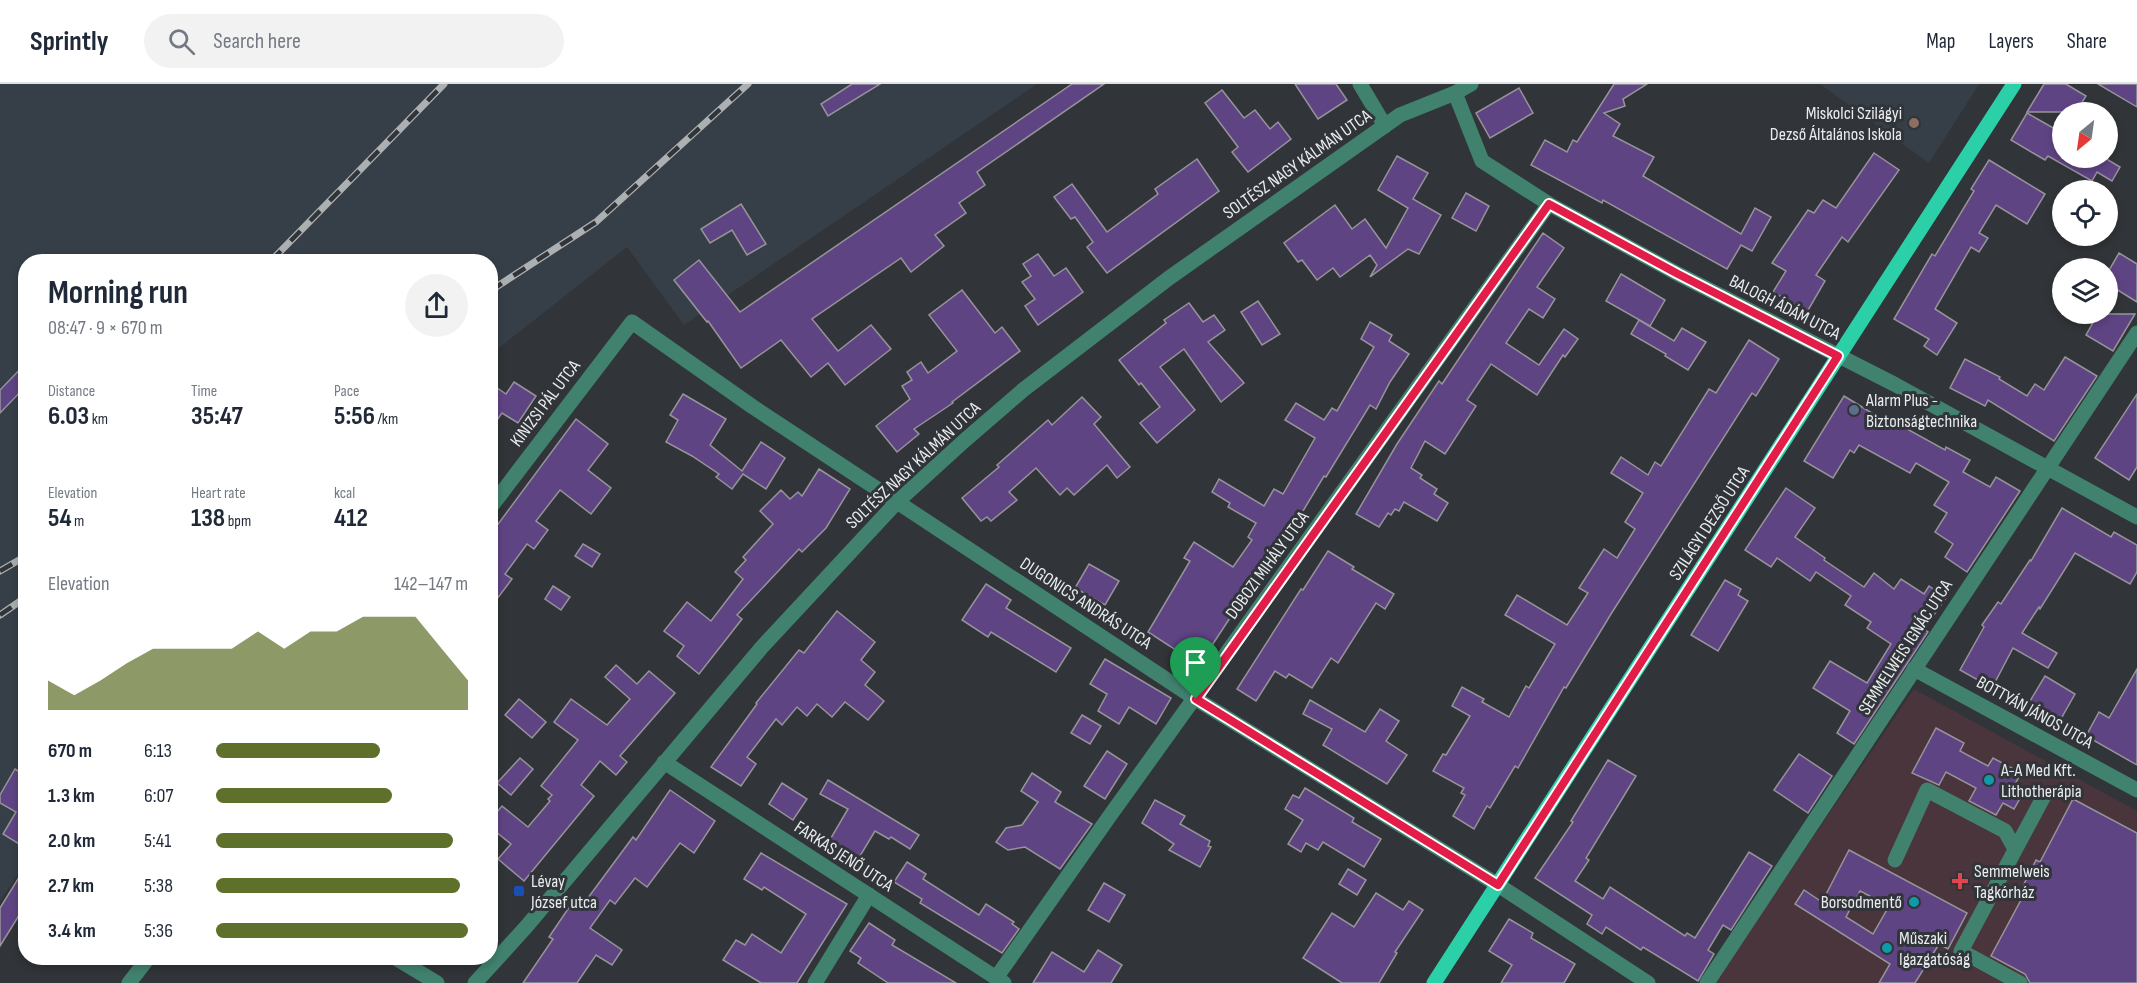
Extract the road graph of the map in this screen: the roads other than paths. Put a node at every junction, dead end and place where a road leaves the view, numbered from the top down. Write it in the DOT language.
graph roads {
  1 [pos="1360,84"];
  2 [pos="1471,84"];
  3 [pos="2014,84"];
  4 [pos="1455,93"];
  5 [pos="1385,126"];
  6 [pos="1549,204"];
  7 [pos="632,322"];
  8 [pos="2137,333"];
  9 [pos="1838,356"];
  10 [pos="2046,468"];
  11 [pos="498,498"];
  12 [pos="897,502"];
  13 [pos="2137,517"];
  14 [pos="1914,669"];
  15 [pos="1196,699"];
  16 [pos="664,762"];
  17 [pos="2137,790"];
  18 [pos="2043,796"];
  19 [pos="2015,849"];
  20 [pos="1895,860"];
  21 [pos="1498,885"];
  22 [pos="869,895"];
  23 [pos="498,958"];
  24 [pos="143,965"];
  25 [pos="407,965"];
  26 [pos="492,965"];
  27 [pos="1000,981"];
  28 [pos="129,983"];
  29 [pos="437,983"];
  30 [pos="476,983"];
  31 [pos="815,983"];
  32 [pos="1434,983"];
  33 [pos="1648,983"];
  34 [pos="1707,983"];
  35 [pos="2020,983"];
  1 -- 5 [label="street"];
  2 -- 4 [label="street, SOLTÉSZ NAGY KÁLMÁN UTCA"];
  3 -- 9 [label="main road, SZILÁGYI DEZSŐ UTCA"];
  4 -- 5 [label="street, SOLTÉSZ NAGY KÁLMÁN UTCA"];
  4 -- 6 [label="street, BALOGH ÁDÁM UTCA"];
  5 -- 12 [label="street, SOLTÉSZ NAGY KÁLMÁN UTCA"];
  6 -- 9 [label="street, BALOGH ÁDÁM UTCA"];
  6 -- 15 [label="street, DOBOZI MIHÁLY UTCA"];
  7 -- 11 [label="street, KINIZSI PÁL UTCA"];
  7 -- 12 [label="street, DUGONICS ANDRÁS UTCA"];
  8 -- 10 [label="street, SEMMELWEIS IGNÁC UTCA"];
  9 -- 10 [label="street, BALOGH ÁDÁM UTCA"];
  9 -- 21 [label="main road, SZILÁGYI DEZSŐ UTCA"];
  10 -- 13 [label="street, BALOGH ÁDÁM UTCA"];
  10 -- 14 [label="street, SEMMELWEIS IGNÁC UTCA"];
  12 -- 15 [label="street, DUGONICS ANDRÁS UTCA"];
  12 -- 16 [label="street, SOLTÉSZ NAGY KÁLMÁN UTCA"];
  14 -- 17 [label="street, BOTTYÁN JÁNOS UTCA"];
  14 -- 34 [label="street, SEMMELWEIS IGNÁC UTCA"];
  15 -- 21 [label="street, DUGONICS ANDRÁS UTCA"];
  15 -- 27 [label="street, DOBOZI MIHÁLY UTCA"];
  16 -- 22 [label="street, FARKAS JENŐ UTCA"];
  16 -- 23 [label="street, SOLTÉSZ NAGY KÁLMÁN UTCA"];
  18 -- 19 [label="street"];
  19 -- 20 [label="street"];
  19 -- 35 [label="street"];
  21 -- 32 [label="main road, SZILÁGYI DEZSŐ UTCA"];
  21 -- 33 [label="street, DUGONICS ANDRÁS UTCA"];
  22 -- 27 [label="street, FARKAS JENŐ UTCA"];
  22 -- 31 [label="street"];
  24 -- 28 [label="street"];
  25 -- 29 [label="street"];
  26 -- 30 [label="street, SOLTÉSZ NAGY KÁLMÁN UTCA"];
}
